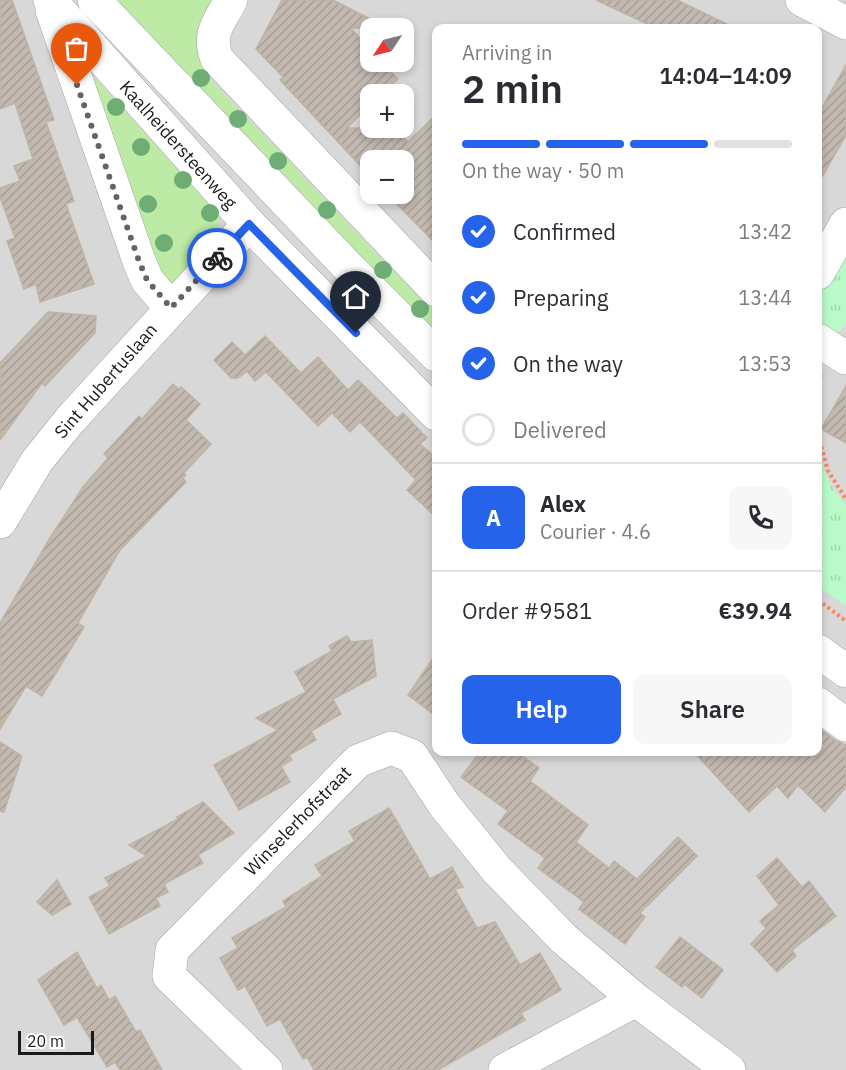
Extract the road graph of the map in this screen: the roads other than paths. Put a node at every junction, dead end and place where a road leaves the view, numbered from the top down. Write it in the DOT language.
graph roads {
  1 [pos="50,0"];
  2 [pos="94,0"];
  3 [pos="802,0"];
  4 [pos="228,6"];
  5 [pos="846,23"];
  6 [pos="249,224"];
  7 [pos="846,224"];
  8 [pos="822,257"];
  9 [pos="432,286"];
  10 [pos="171,308"];
  11 [pos="822,343"];
  12 [pos="432,351"];
  13 [pos="846,358"];
  14 [pos="432,410"];
  15 [pos="0,522"];
  16 [pos="822,654"];
  17 [pos="846,671"];
  18 [pos="822,707"];
  19 [pos="846,725"];
  20 [pos="636,1000"];
  21 [pos="266,1070"];
  22 [pos="505,1070"];
  23 [pos="729,1070"];
  1 -- 6 [label="street, Kaalheidersteenweg"];
  1 -- 10 [label="street, Kaalheidersteenweg"];
  2 -- 12 [label="street, Kaalheidersteenweg"];
  3 -- 5 [label="street"];
  4 -- 9 [label="street"];
  6 -- 10 [label="street, Sint Hubertuslaan"];
  6 -- 14 [label="street, Kaalheidersteenweg"];
  7 -- 8 [label="street"];
  10 -- 15 [label="street, Sint Hubertuslaan"];
  11 -- 13 [label="street"];
  16 -- 17 [label="street"];
  18 -- 19 [label="street"];
  20 -- 21 [label="street, Winselerhofstraat"];
  20 -- 22 [label="street"];
  20 -- 23 [label="street, Winselerhofstraat"];
}
